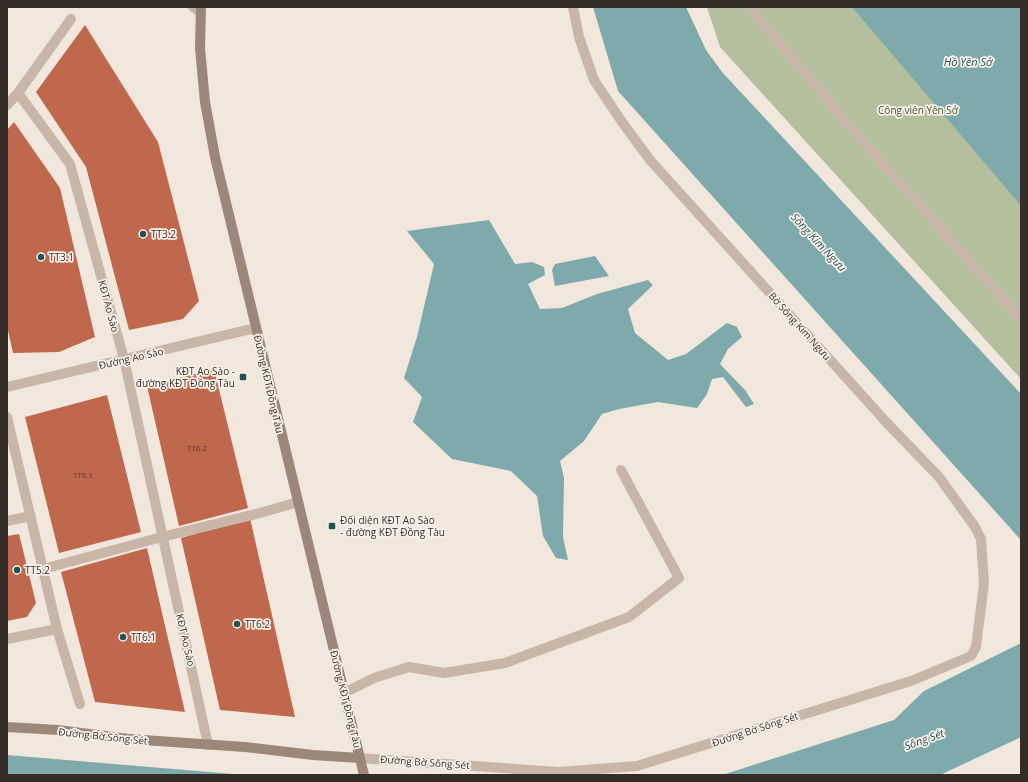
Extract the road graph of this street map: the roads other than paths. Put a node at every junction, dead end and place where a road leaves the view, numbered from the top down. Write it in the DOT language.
graph roads {
  1 [pos="573,7"];
  2 [pos="752,7"];
  3 [pos="198,9"];
  4 [pos="71,19"];
  5 [pos="18,93"];
  6 [pos="7,105"];
  7 [pos="1021,320"];
  8 [pos="255,328"];
  9 [pos="124,359"];
  10 [pos="7,387"];
  11 [pos="7,417"];
  12 [pos="621,470"];
  13 [pos="298,502"];
  14 [pos="31,516"];
  15 [pos="7,521"];
  16 [pos="162,537"];
  17 [pos="43,569"];
  18 [pos="57,630"];
  19 [pos="7,639"];
  20 [pos="971,656"];
  21 [pos="344,693"];
  22 [pos="80,704"];
  23 [pos="7,727"];
  24 [pos="208,745"];
  25 [pos="360,758"];
  26 [pos="364,773"];
  1 -- 20 [label="street, Bờ Sông Kim Ngưu"];
  2 -- 7 [label="street"];
  3 -- 8 [label="main road, Đường KĐT Đồng Tàu"];
  4 -- 5 [label="street"];
  5 -- 6 [label="street"];
  5 -- 9 [label="street, KĐT Ao Sào"];
  8 -- 9 [label="street, Đường Ao Sào"];
  8 -- 13 [label="main road, Đường KĐT Đồng Tàu"];
  9 -- 10 [label="street, Đường Ao Sào"];
  9 -- 16 [label="street, KĐT Ao Sào"];
  11 -- 14 [label="street"];
  12 -- 21 [label="street"];
  13 -- 16 [label="street"];
  13 -- 21 [label="main road, Đường KĐT Đồng Tàu"];
  14 -- 15 [label="street"];
  14 -- 17 [label="street"];
  16 -- 17 [label="street"];
  16 -- 24 [label="street, KĐT Ao Sào"];
  17 -- 18 [label="street"];
  18 -- 19 [label="street"];
  18 -- 22 [label="street"];
  20 -- 25 [label="street, Đường Bờ Sông Sét"];
  21 -- 25 [label="main road, Đường KĐT Đồng Tàu"];
  23 -- 24 [label="main road, Đường Bờ Sông Sét"];
  24 -- 25 [label="main road, Đường Bờ Sông Sét"];
  25 -- 26 [label="main road, Đường KĐT Đồng Tàu"];
}
